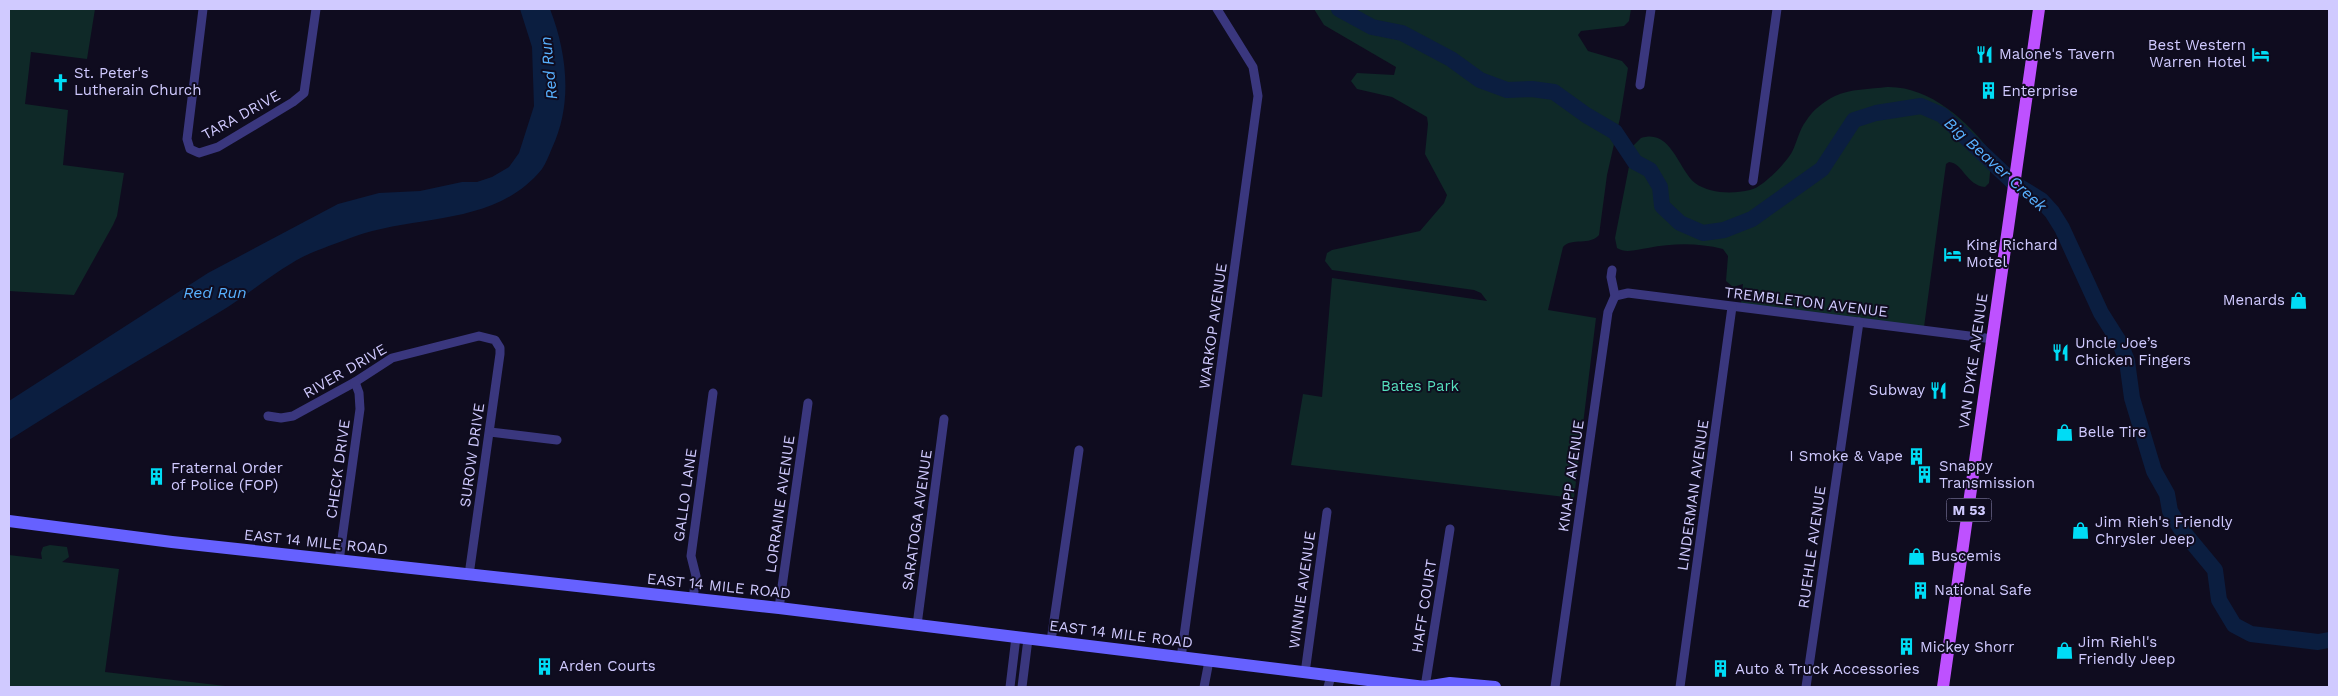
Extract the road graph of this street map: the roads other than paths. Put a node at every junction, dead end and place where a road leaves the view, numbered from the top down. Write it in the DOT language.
graph roads {
  1 [pos="203,9"];
  2 [pos="316,9"];
  3 [pos="1217,9"];
  4 [pos="1651,9"];
  5 [pos="1777,9"];
  6 [pos="2039,9"];
  7 [pos="1640,85"];
  8 [pos="1753,181"];
  9 [pos="1612,270"];
  10 [pos="1615,296"];
  11 [pos="1732,306"];
  12 [pos="1859,322"];
  13 [pos="1993,339"];
  14 [pos="495,340"];
  15 [pos="355,382"];
  16 [pos="712,393"];
  17 [pos="808,403"];
  18 [pos="268,416"];
  19 [pos="944,419"];
  20 [pos="490,432"];
  21 [pos="557,440"];
  22 [pos="1080,450"];
  23 [pos="1327,512"];
  24 [pos="9,521"];
  25 [pos="1450,529"];
  26 [pos="339,560"];
  27 [pos="469,575"];
  28 [pos="693,600"];
  29 [pos="779,608"];
  30 [pos="917,625"];
  31 [pos="1022,638"];
  32 [pos="1051,642"];
  33 [pos="1181,658"];
  34 [pos="1209,661"];
  35 [pos="1305,673"];
  36 [pos="1329,682"];
  37 [pos="1010,687"];
  38 [pos="1022,687"];
  39 [pos="1204,687"];
  40 [pos="1425,687"];
  41 [pos="1495,687"];
  42 [pos="1555,687"];
  43 [pos="1680,687"];
  44 [pos="1806,687"];
  45 [pos="1944,687"];
  1 -- 2 [label="street, TARA DRIVE"];
  3 -- 33 [label="street, WARKOP AVENUE"];
  4 -- 7 [label="street"];
  5 -- 8 [label="street"];
  6 -- 13 [label="main road, VAN DYKE AVENUE / M 53"];
  9 -- 10 [label="street, KNAPP AVENUE"];
  10 -- 11 [label="street, TREMBLETON AVENUE"];
  10 -- 42 [label="street, KNAPP AVENUE"];
  11 -- 12 [label="street, TREMBLETON AVENUE"];
  11 -- 43 [label="street, LINDERMAN AVENUE"];
  12 -- 13 [label="street, TREMBLETON AVENUE"];
  12 -- 44 [label="street, RUEHLE AVENUE"];
  13 -- 45 [label="main road, VAN DYKE AVENUE / M 53"];
  14 -- 15 [label="street, RIVER DRIVE"];
  14 -- 20 [label="street, SUROW DRIVE"];
  15 -- 18 [label="street, RIVER DRIVE"];
  15 -- 26 [label="street, CHECK DRIVE"];
  16 -- 28 [label="street, GALLO LANE"];
  17 -- 29 [label="street, LORRAINE AVENUE"];
  19 -- 30 [label="street, SARATOGA AVENUE"];
  20 -- 21 [label="street"];
  20 -- 27 [label="street, SUROW DRIVE"];
  22 -- 32 [label="street"];
  23 -- 35 [label="street, WINNIE AVENUE"];
  24 -- 26 [label="main road, EAST 14 MILE ROAD"];
  25 -- 40 [label="street, HAFF COURT"];
  26 -- 27 [label="main road, EAST 14 MILE ROAD"];
  27 -- 28 [label="main road, EAST 14 MILE ROAD"];
  28 -- 29 [label="main road, EAST 14 MILE ROAD"];
  29 -- 30 [label="main road, EAST 14 MILE ROAD"];
  30 -- 31 [label="main road, EAST 14 MILE ROAD"];
  31 -- 32 [label="main road, EAST 14 MILE ROAD"];
  31 -- 37 [label="street"];
  31 -- 38 [label="street"];
  32 -- 33 [label="main road, EAST 14 MILE ROAD"];
  33 -- 34 [label="main road, EAST 14 MILE ROAD"];
  34 -- 35 [label="main road, EAST 14 MILE ROAD"];
  34 -- 39 [label="street"];
  35 -- 36 [label="main road, EAST 14 MILE ROAD"];
  36 -- 40 [label="main road, EAST 14 MILE ROAD"];
  40 -- 41 [label="main road, EAST 14 MILE ROAD"];
}
